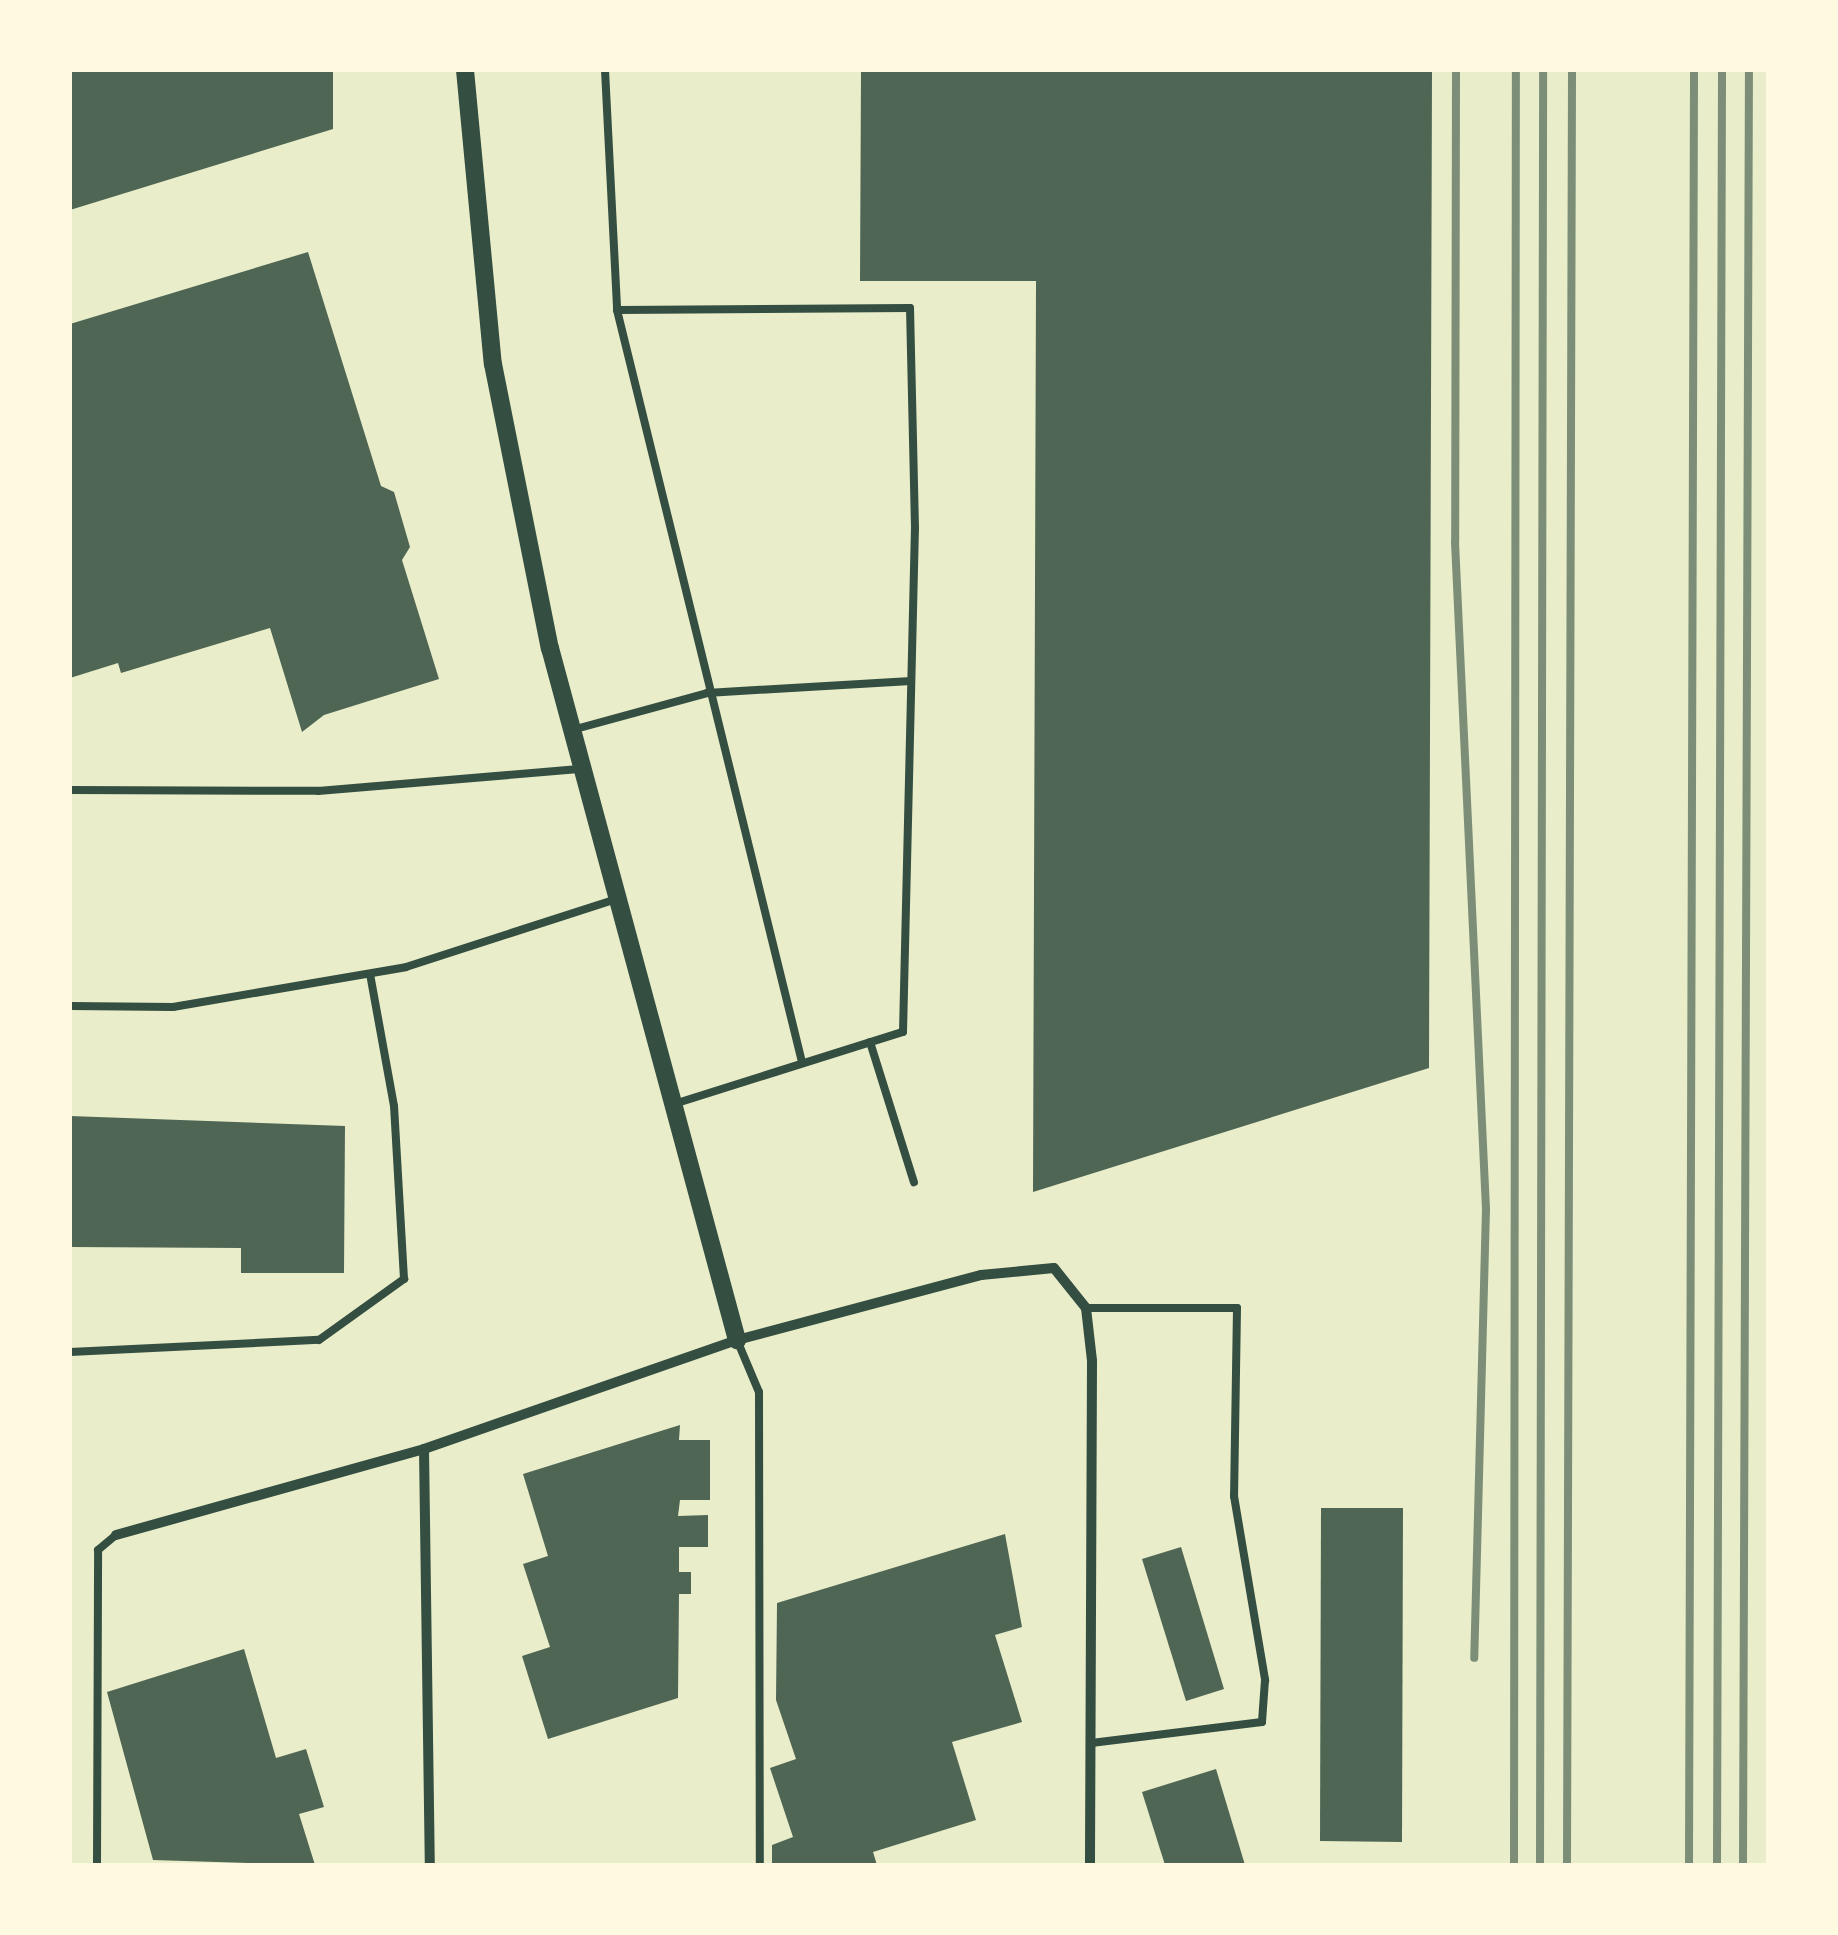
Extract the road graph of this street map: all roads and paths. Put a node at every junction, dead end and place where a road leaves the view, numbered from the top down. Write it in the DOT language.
graph roads {
  1 [pos="465,70"];
  2 [pos="605,70"];
  3 [pos="618,310"];
  4 [pos="907,681"];
  5 [pos="707,693"];
  6 [pos="572,730"];
  7 [pos="582,768"];
  8 [pos="70,790"];
  9 [pos="617,899"];
  10 [pos="370,974"];
  11 [pos="70,1006"];
  12 [pos="870,1042"];
  13 [pos="802,1062"];
  14 [pos="674,1104"];
  15 [pos="914,1182"];
  16 [pos="1086,1308"];
  17 [pos="737,1340"];
  18 [pos="70,1352"];
  19 [pos="424,1449"];
  20 [pos="116,1535"];
  21 [pos="1091,1744"];
  22 [pos="97,1865"];
  23 [pos="430,1865"];
  24 [pos="760,1865"];
  25 [pos="1090,1865"];
  1 -- 6 [label="street"];
  2 -- 3 [label="lane"];
  3 -- 4 [label="lane"];
  3 -- 5 [label="lane"];
  4 -- 5 [label="lane"];
  4 -- 12 [label="lane"];
  5 -- 6 [label="lane"];
  5 -- 13 [label="lane"];
  6 -- 7 [label="street"];
  7 -- 8 [label="lane"];
  7 -- 9 [label="street"];
  9 -- 10 [label="lane"];
  9 -- 14 [label="street"];
  10 -- 11 [label="lane"];
  10 -- 18 [label="lane"];
  12 -- 13 [label="lane"];
  12 -- 15 [label="lane"];
  13 -- 14 [label="lane"];
  14 -- 17 [label="street"];
  16 -- 17 [label="street"];
  16 -- 21 [label="street"];
  16 -- 21 [label="lane"];
  17 -- 19 [label="street"];
  17 -- 24 [label="lane"];
  19 -- 20 [label="street"];
  19 -- 23 [label="street"];
  20 -- 22 [label="lane"];
  21 -- 25 [label="street"];
}
